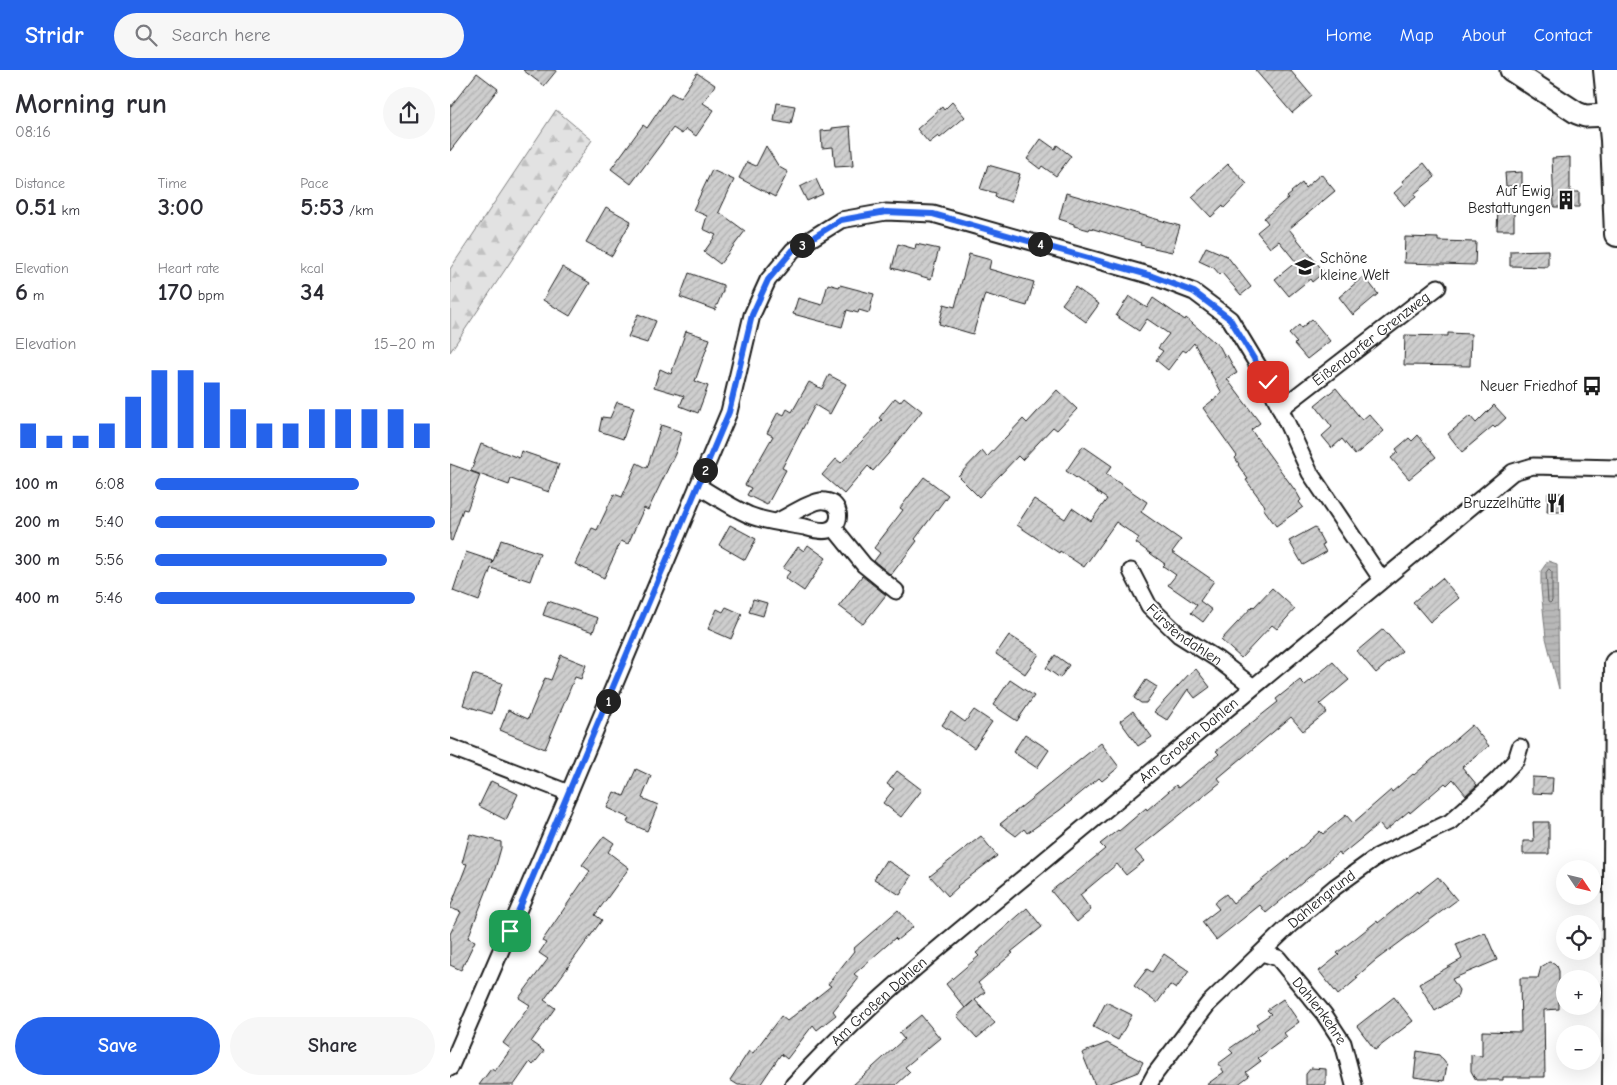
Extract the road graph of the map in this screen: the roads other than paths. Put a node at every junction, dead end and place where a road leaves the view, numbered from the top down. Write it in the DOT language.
graph roads {
  1 [pos="1511,70"];
  2 [pos="1606,70"];
  3 [pos="1610,115"];
  4 [pos="1617,234"];
  5 [pos="1438,287"];
  6 [pos="1280,408"];
  7 [pos="1617,468"];
  8 [pos="698,486"];
  9 [pos="776,522"];
  10 [pos="834,528"];
  11 [pos="1131,571"];
  12 [pos="1382,580"];
  13 [pos="896,591"];
  14 [pos="1617,664"];
  15 [pos="1252,686"];
  16 [pos="450,747"];
  17 [pos="1520,747"];
  18 [pos="569,793"];
  19 [pos="1262,953"];
  20 [pos="450,1068"];
  21 [pos="793,1085"];
  22 [pos="1148,1085"];
  23 [pos="1354,1085"];
  24 [pos="1615,1085"];
  1 -- 3 [label="street"];
  2 -- 3 [label="main road"];
  3 -- 4 [label="main road"];
  5 -- 6 [label="street, Eißendorfer Grenzweg"];
  6 -- 8 [label="street"];
  6 -- 12 [label="street"];
  7 -- 12 [label="street, Am Großen Dahlen"];
  8 -- 9 [label="street"];
  8 -- 18 [label="street"];
  9 -- 10 [label="street"];
  9 -- 10 [label="street"];
  10 -- 13 [label="street"];
  11 -- 15 [label="street, Fürstendahlen"];
  12 -- 15 [label="street, Am Großen Dahlen"];
  14 -- 24 [label="main road"];
  15 -- 21 [label="street, Am Großen Dahlen"];
  16 -- 18 [label="street"];
  17 -- 19 [label="street, Dahlengrund"];
  18 -- 20 [label="street"];
  19 -- 22 [label="street, Dahlengrund"];
  19 -- 23 [label="street, Dahlenkehre"];
}
